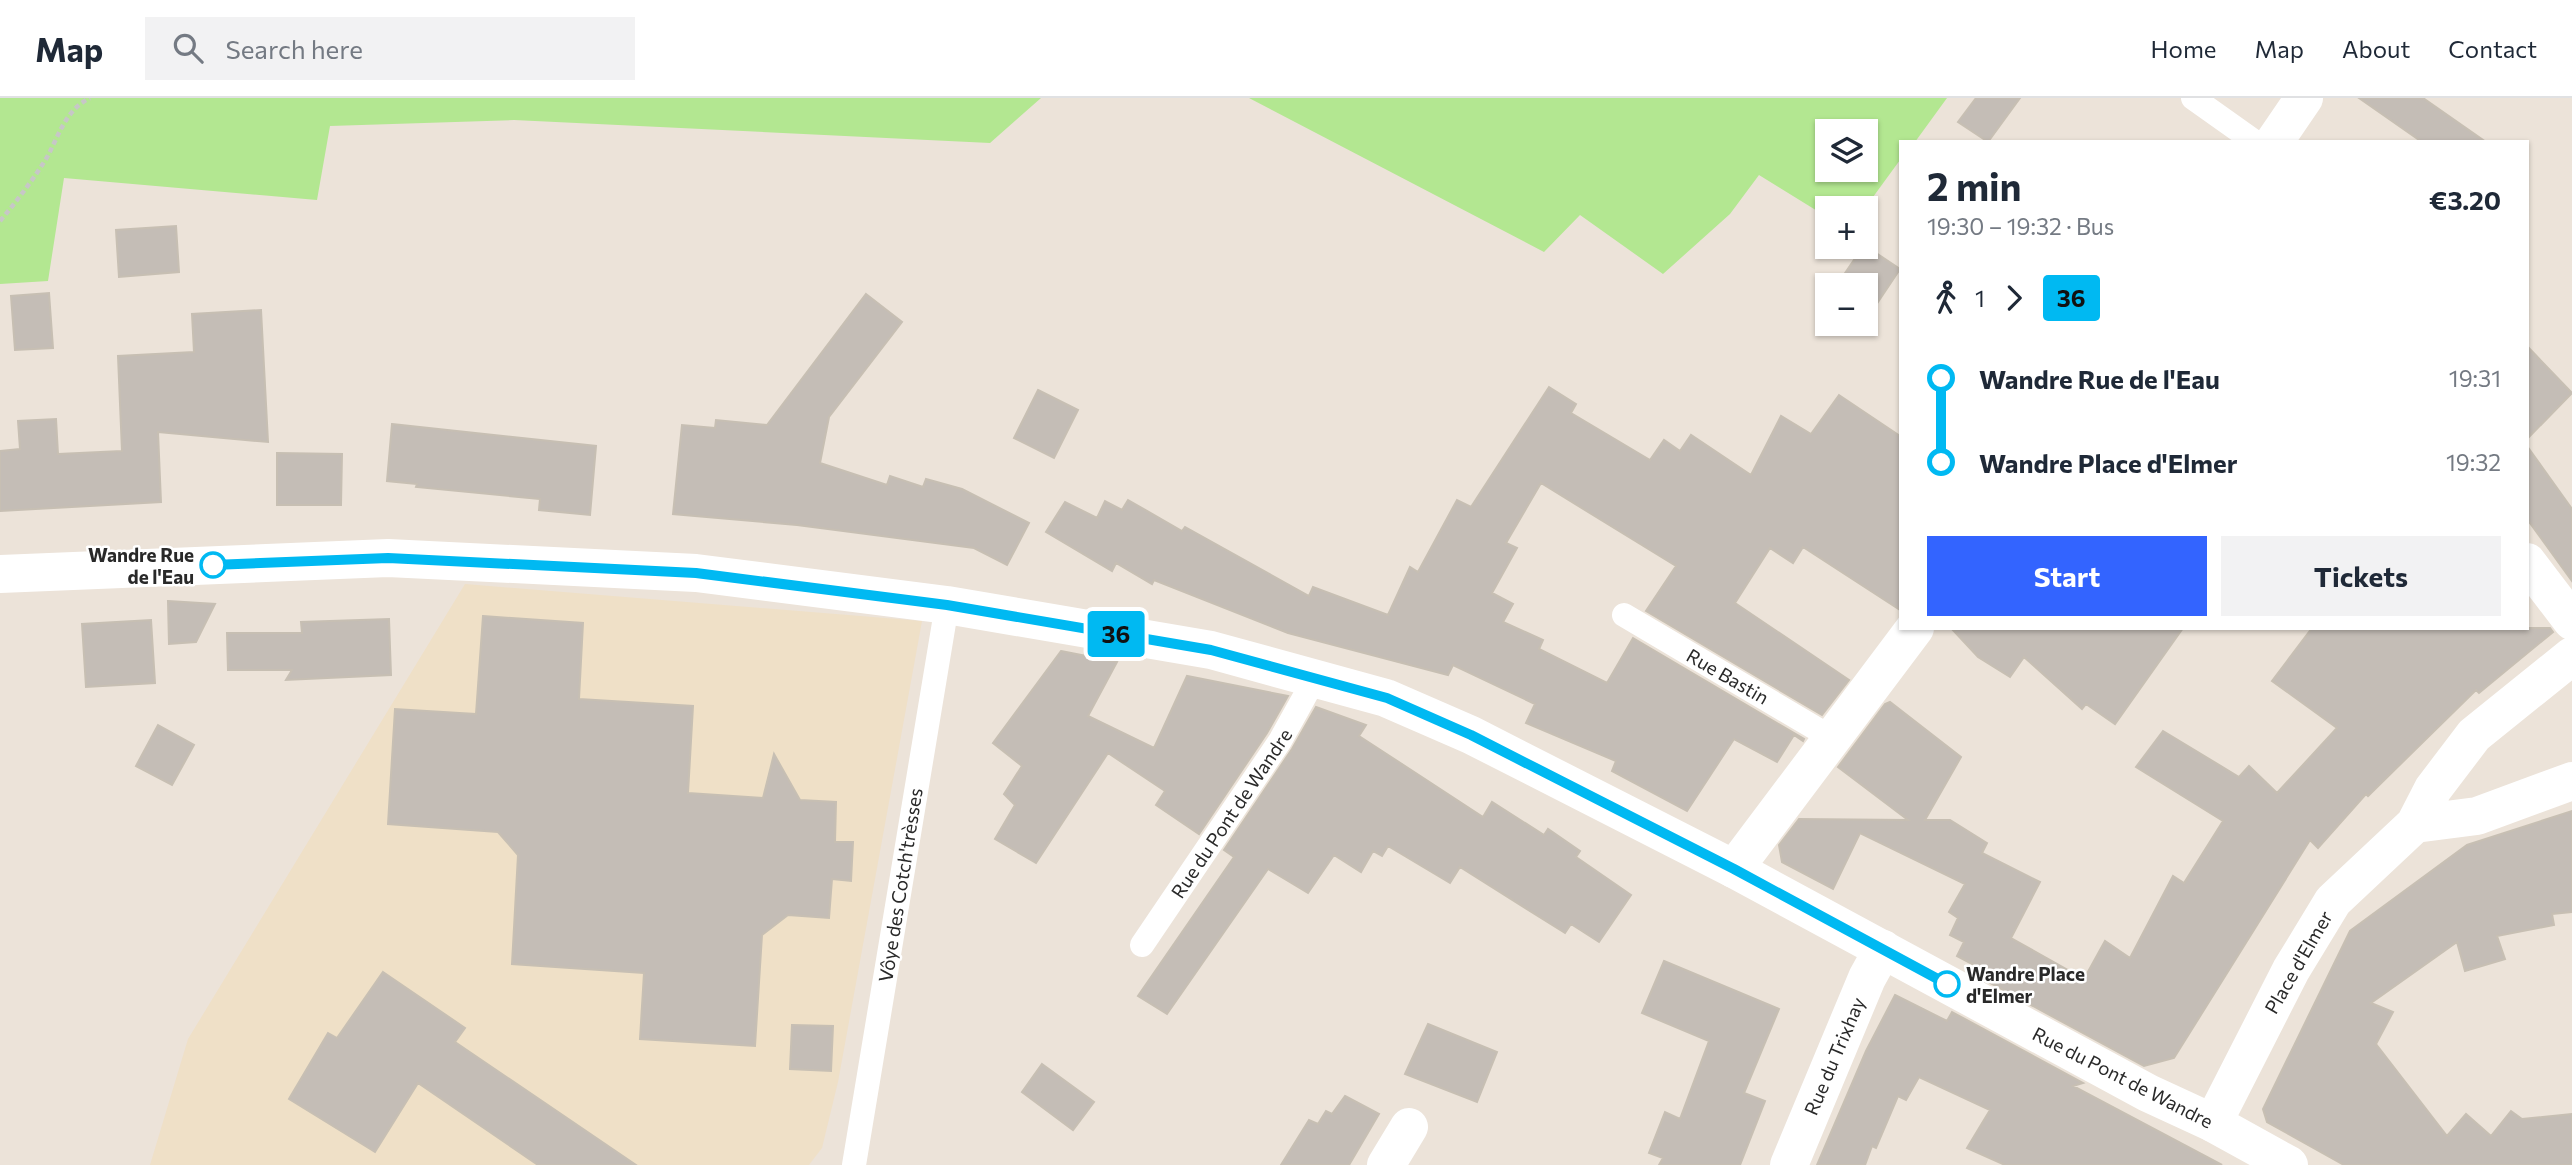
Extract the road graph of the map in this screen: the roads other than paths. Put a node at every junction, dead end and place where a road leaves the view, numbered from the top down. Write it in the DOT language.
graph roads {
  1 [pos="2193,98"];
  2 [pos="2304,98"];
  3 [pos="2252,140"];
  4 [pos="2275,140"];
  5 [pos="2529,565"];
  6 [pos="0,574"];
  7 [pos="947,605"];
  8 [pos="1624,615"];
  9 [pos="2572,621"];
  10 [pos="1913,630"];
  11 [pos="2572,656"];
  12 [pos="1315,678"];
  13 [pos="1832,737"];
  14 [pos="2572,781"];
  15 [pos="2415,824"];
  16 [pos="1734,869"];
  17 [pos="1142,945"];
  18 [pos="1883,949"];
  19 [pos="2213,1123"];
  20 [pos="1409,1127"];
  21 [pos="854,1165"];
  22 [pos="1386,1165"];
  23 [pos="1789,1165"];
  24 [pos="2289,1165"];
  1 -- 3 [label="lane"];
  2 -- 4 [label="street"];
  5 -- 9 [label="street"];
  6 -- 7 [label="street, Rue du Pont de Wandre"];
  7 -- 12 [label="street, Rue du Pont de Wandre"];
  7 -- 21 [label="lane, Vôye des Cotch'trèsses"];
  8 -- 13 [label="lane, Rue Bastin"];
  10 -- 13 [label="street"];
  11 -- 15 [label="street, Place d'Elmer"];
  12 -- 16 [label="street, Rue du Pont de Wandre"];
  12 -- 17 [label="lane, Rue du Pont de Wandre"];
  13 -- 16 [label="street"];
  14 -- 15 [label="street"];
  15 -- 19 [label="street, Place d'Elmer"];
  16 -- 18 [label="street, Rue du Pont de Wandre"];
  18 -- 19 [label="street, Rue du Pont de Wandre"];
  18 -- 23 [label="street, Rue du Trixhay"];
  19 -- 24 [label="street, Rue du Pont de Wandre"];
  20 -- 22 [label="street"];
}
